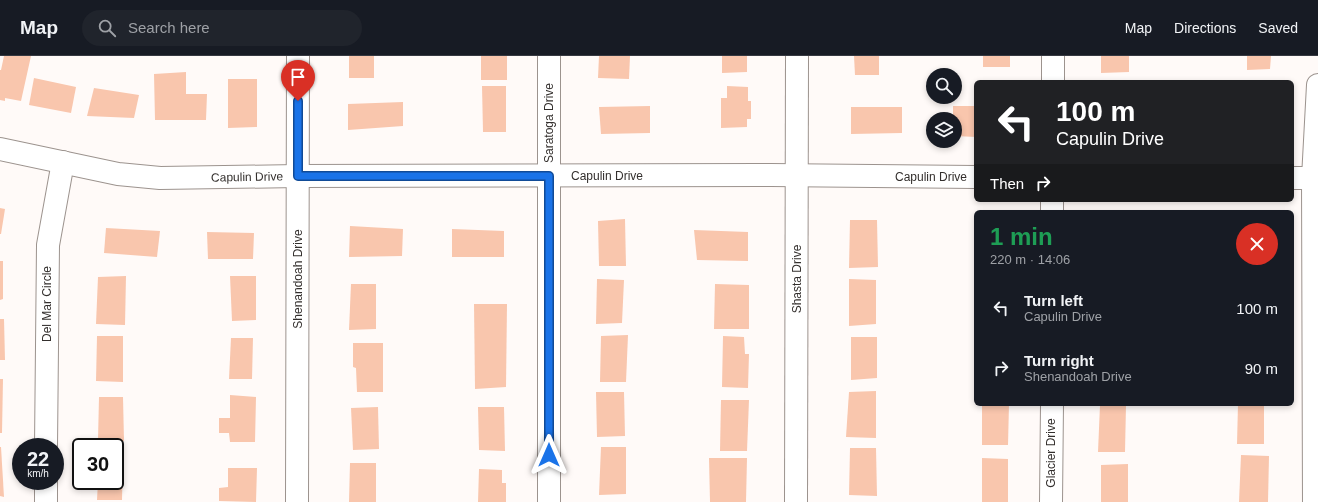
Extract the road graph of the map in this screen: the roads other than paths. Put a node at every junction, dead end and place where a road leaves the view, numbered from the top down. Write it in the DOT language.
graph roads {
  1 [pos="298,56"];
  2 [pos="549,56"];
  3 [pos="797,56"];
  4 [pos="1053,56"];
  5 [pos="1053,80"];
  6 [pos="1318,85"];
  7 [pos="0,149"];
  8 [pos="63,162"];
  9 [pos="797,175"];
  10 [pos="298,176"];
  11 [pos="549,176"];
  12 [pos="974,177"];
  13 [pos="1308,178"];
  14 [pos="1052,406"];
  15 [pos="46,438"];
  16 [pos="46,490"];
  17 [pos="46,502"];
  18 [pos="298,502"];
  19 [pos="548,502"];
  20 [pos="796,502"];
  21 [pos="1051,502"];
  22 [pos="1314,502"];
  1 -- 10 [label="street, Shenandoah Drive"];
  2 -- 11 [label="street, Saratoga Drive"];
  3 -- 9 [label="street, Shasta Drive"];
  4 -- 5 [label="street"];
  6 -- 13 [label="street"];
  7 -- 8 [label="street, Capulin Drive"];
  8 -- 10 [label="street, Capulin Drive"];
  8 -- 15 [label="street, Del Mar Circle"];
  9 -- 11 [label="street, Capulin Drive"];
  9 -- 12 [label="street, Capulin Drive"];
  9 -- 20 [label="street, Shasta Drive"];
  10 -- 11 [label="street, Capulin Drive"];
  10 -- 18 [label="street, Shenandoah Drive"];
  11 -- 19 [label="street, Saratoga Drive"];
  13 -- 22 [label="street"];
  14 -- 21 [label="street, Glacier Drive"];
  16 -- 17 [label="street"];
}
